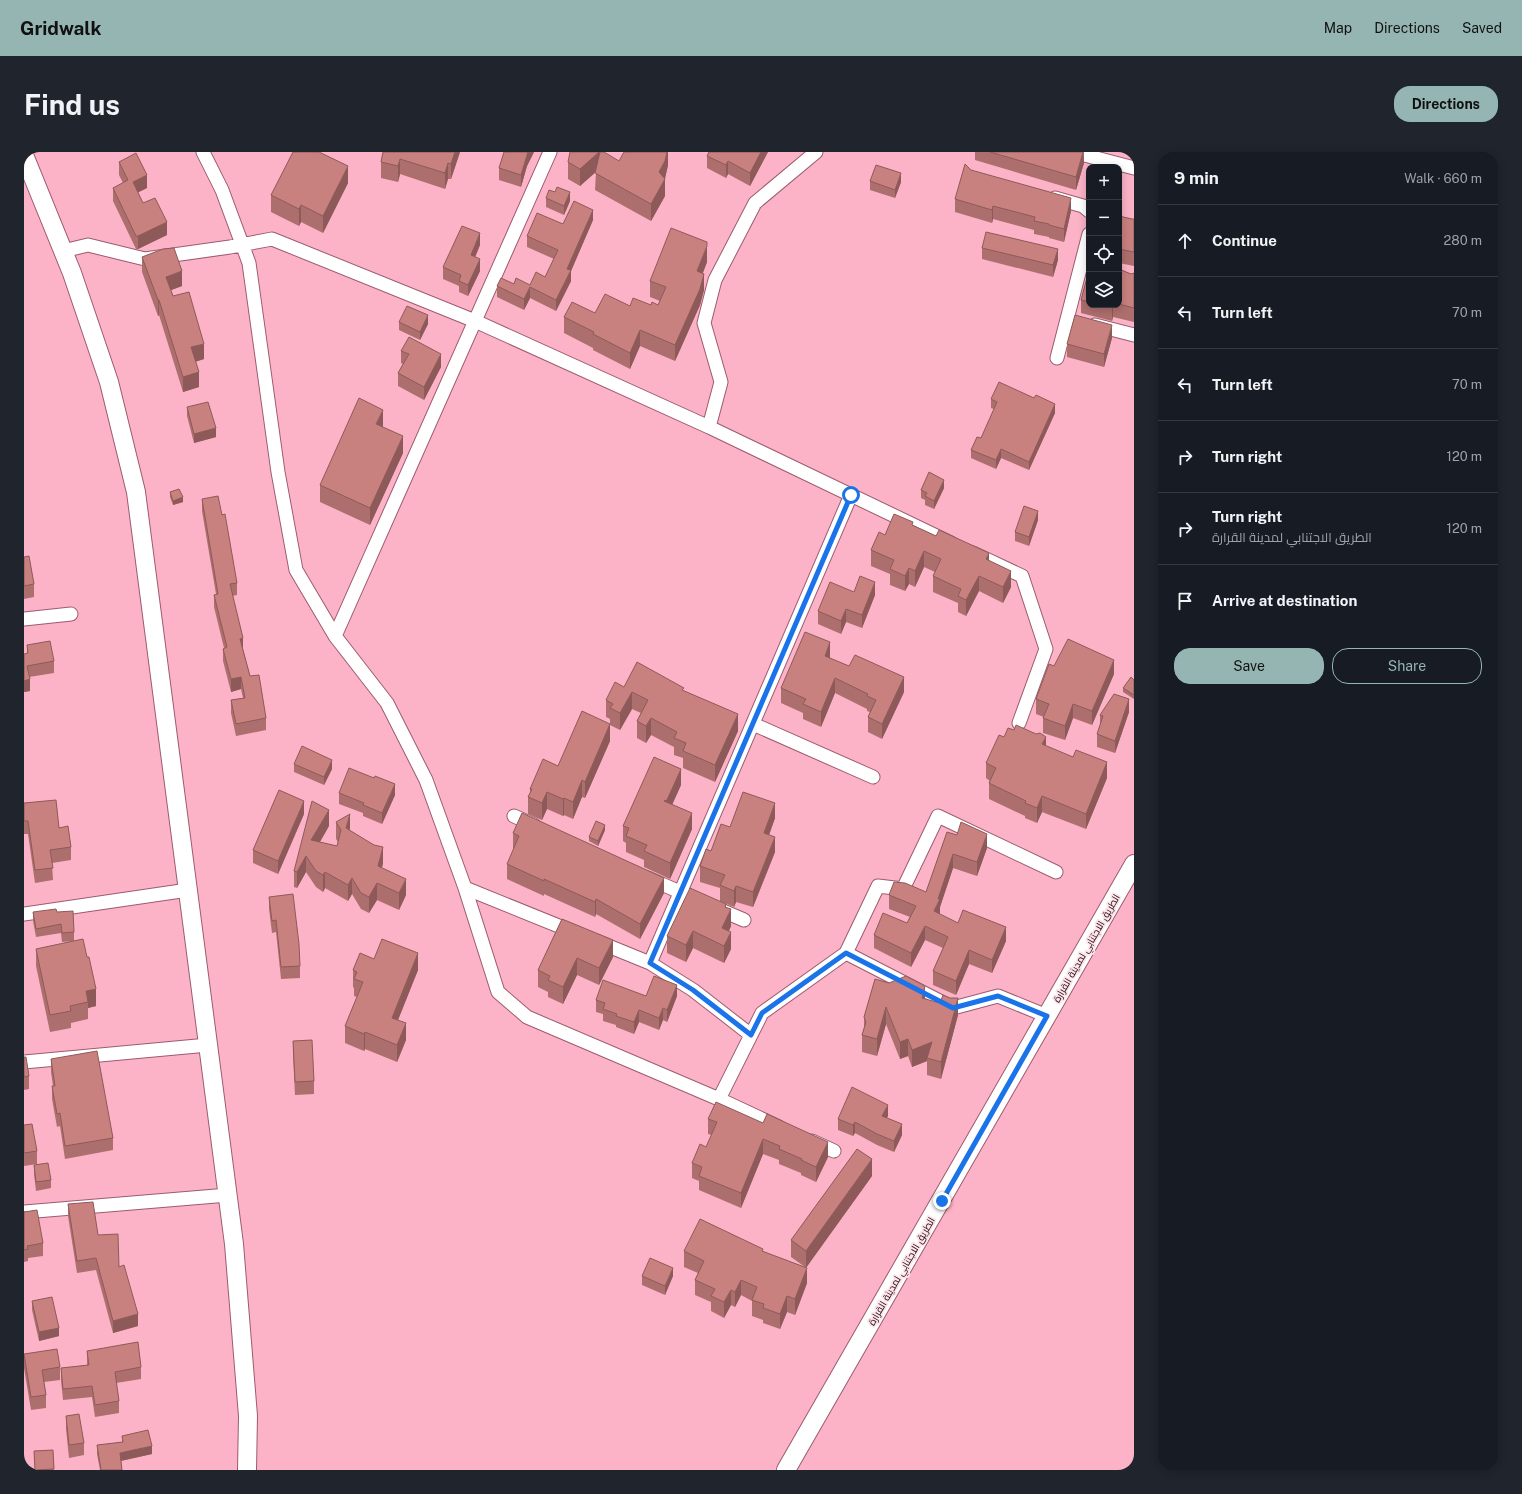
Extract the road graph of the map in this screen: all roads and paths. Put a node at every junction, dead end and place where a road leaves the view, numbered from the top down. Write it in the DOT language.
graph roads {
  1 [pos="203,152"];
  2 [pos="550,152"];
  3 [pos="816,152"];
  4 [pos="1073,152"];
  5 [pos="24,155"];
  6 [pos="1108,160"];
  7 [pos="1134,168"];
  8 [pos="1046,196"];
  9 [pos="1086,208"];
  10 [pos="1089,236"];
  11 [pos="242,245"];
  12 [pos="63,251"];
  13 [pos="1085,266"];
  14 [pos="1067,318"];
  15 [pos="475,321"];
  16 [pos="1134,335"];
  17 [pos="1057,358"];
  18 [pos="709,428"];
  19 [pos="851,495"];
  20 [pos="71,614"];
  21 [pos="24,619"];
  22 [pos="335,636"];
  23 [pos="753,724"];
  24 [pos="1019,724"];
  25 [pos="873,777"];
  26 [pos="514,816"];
  27 [pos="543,829"];
  28 [pos="1134,864"];
  29 [pos="637,872"];
  30 [pos="1056,872"];
  31 [pos="465,888"];
  32 [pos="188,890"];
  33 [pos="680,892"];
  34 [pos="24,914"];
  35 [pos="744,920"];
  36 [pos="846,953"];
  37 [pos="650,963"];
  38 [pos="1047,1016"];
  39 [pos="751,1035"];
  40 [pos="208,1045"];
  41 [pos="24,1062"];
  42 [pos="719,1099"];
  43 [pos="834,1151"];
  44 [pos="228,1195"];
  45 [pos="24,1212"];
  46 [pos="247,1470"];
  47 [pos="786,1470"];
  1 -- 11 [label="street"];
  2 -- 15 [label="street"];
  3 -- 18 [label="street"];
  4 -- 6 [label="street"];
  5 -- 12 [label="main road"];
  6 -- 7 [label="street"];
  8 -- 9 [label="street"];
  10 -- 13 [label="street"];
  11 -- 12 [label="street"];
  11 -- 15 [label="street"];
  11 -- 22 [label="street"];
  12 -- 32 [label="main road"];
  13 -- 14 [label="street"];
  14 -- 16 [label="street"];
  14 -- 17 [label="street"];
  15 -- 18 [label="street"];
  15 -- 22 [label="street"];
  18 -- 19 [label="street"];
  19 -- 23 [label="street"];
  19 -- 24 [label="street"];
  20 -- 21 [label="street"];
  22 -- 31 [label="street"];
  23 -- 25 [label="street"];
  23 -- 33 [label="street"];
  26 -- 27 [label="street"];
  28 -- 38 [label="main road, الطريق الاجتنابي لمدينة القرارة"];
  29 -- 33 [label="street"];
  30 -- 36 [label="street"];
  31 -- 37 [label="street"];
  31 -- 42 [label="street"];
  32 -- 34 [label="street"];
  32 -- 40 [label="main road"];
  33 -- 35 [label="street"];
  33 -- 37 [label="street"];
  36 -- 38 [label="street"];
  36 -- 39 [label="street"];
  37 -- 39 [label="street"];
  38 -- 47 [label="main road, الطريق الاجتنابي لمدينة القرارة"];
  39 -- 42 [label="street"];
  40 -- 41 [label="street"];
  40 -- 44 [label="main road"];
  42 -- 43 [label="street"];
  44 -- 45 [label="street"];
  44 -- 46 [label="main road"];
}
